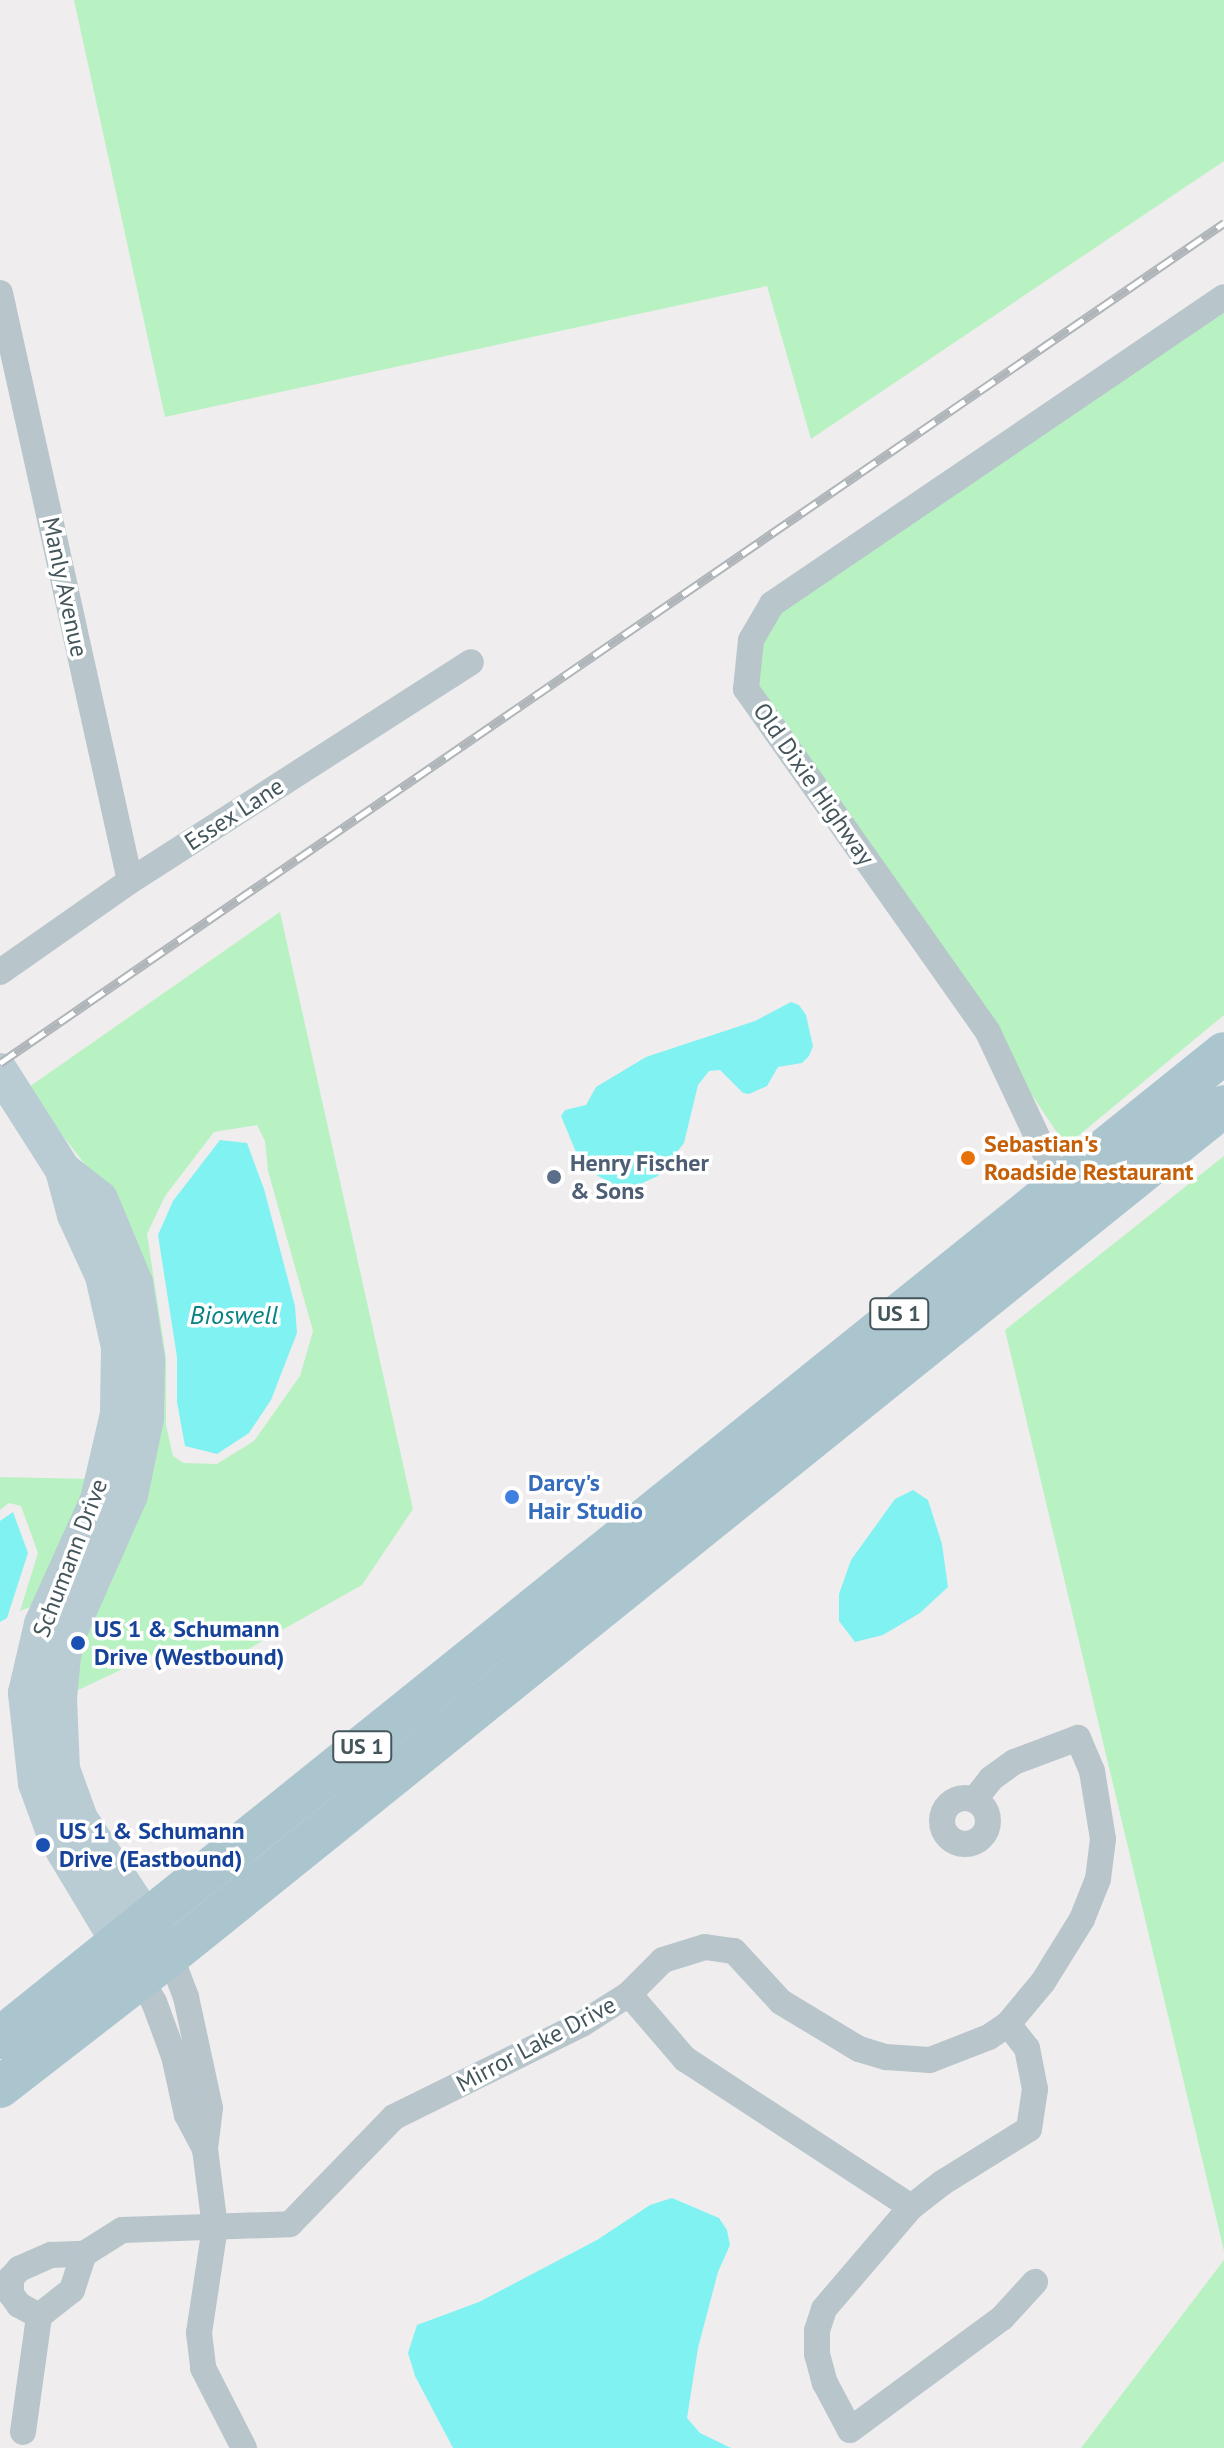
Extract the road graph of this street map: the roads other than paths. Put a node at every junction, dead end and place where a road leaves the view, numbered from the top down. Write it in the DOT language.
graph roads {
  1 [pos="0,293"];
  2 [pos="1224,297"];
  3 [pos="471,662"];
  4 [pos="130,881"];
  5 [pos="0,972"];
  6 [pos="1224,1053"];
  7 [pos="0,1071"];
  8 [pos="1224,1106"];
  9 [pos="1059,1185"];
  10 [pos="1078,1223"];
  11 [pos="974,1800"];
  12 [pos="144,1949"];
  13 [pos="629,1994"];
  14 [pos="1008,2024"];
  15 [pos="0,2038"];
  16 [pos="0,2087"];
  17 [pos="205,2149"];
  18 [pos="911,2207"];
  19 [pos="215,2227"];
  20 [pos="84,2254"];
  21 [pos="1035,2282"];
  22 [pos="39,2316"];
  23 [pos="23,2432"];
  24 [pos="244,2448"];
  1 -- 4 [label="street, Manly Avenue"];
  2 -- 9 [label="street, Old Dixie Highway"];
  3 -- 4 [label="street, Essex Lane"];
  4 -- 5 [label="street, Essex Lane"];
  6 -- 9 [label="main road, US 1"];
  7 -- 12 [label="street, Schumann Drive"];
  8 -- 10 [label="main road, US 1"];
  9 -- 10 [label="street, Old Dixie Highway"];
  9 -- 12 [label="main road, US 1"];
  10 -- 12 [label="main road, US 1"];
  11 -- 14 [label="street, Mirror Lake Drive"];
  12 -- 15 [label="main road, US 1"];
  12 -- 16 [label="main road, US 1"];
  12 -- 17 [label="street"];
  12 -- 17 [label="street"];
  13 -- 14 [label="street, Mirror Lake Drive"];
  13 -- 18 [label="street"];
  13 -- 19 [label="street, Mirror Lake Drive"];
  14 -- 18 [label="street"];
  17 -- 19 [label="street"];
  18 -- 21 [label="street"];
  19 -- 20 [label="street, Mirror Lake Drive"];
  19 -- 24 [label="street"];
  20 -- 22 [label="street"];
  20 -- 22 [label="street"];
  22 -- 23 [label="street"];
}
